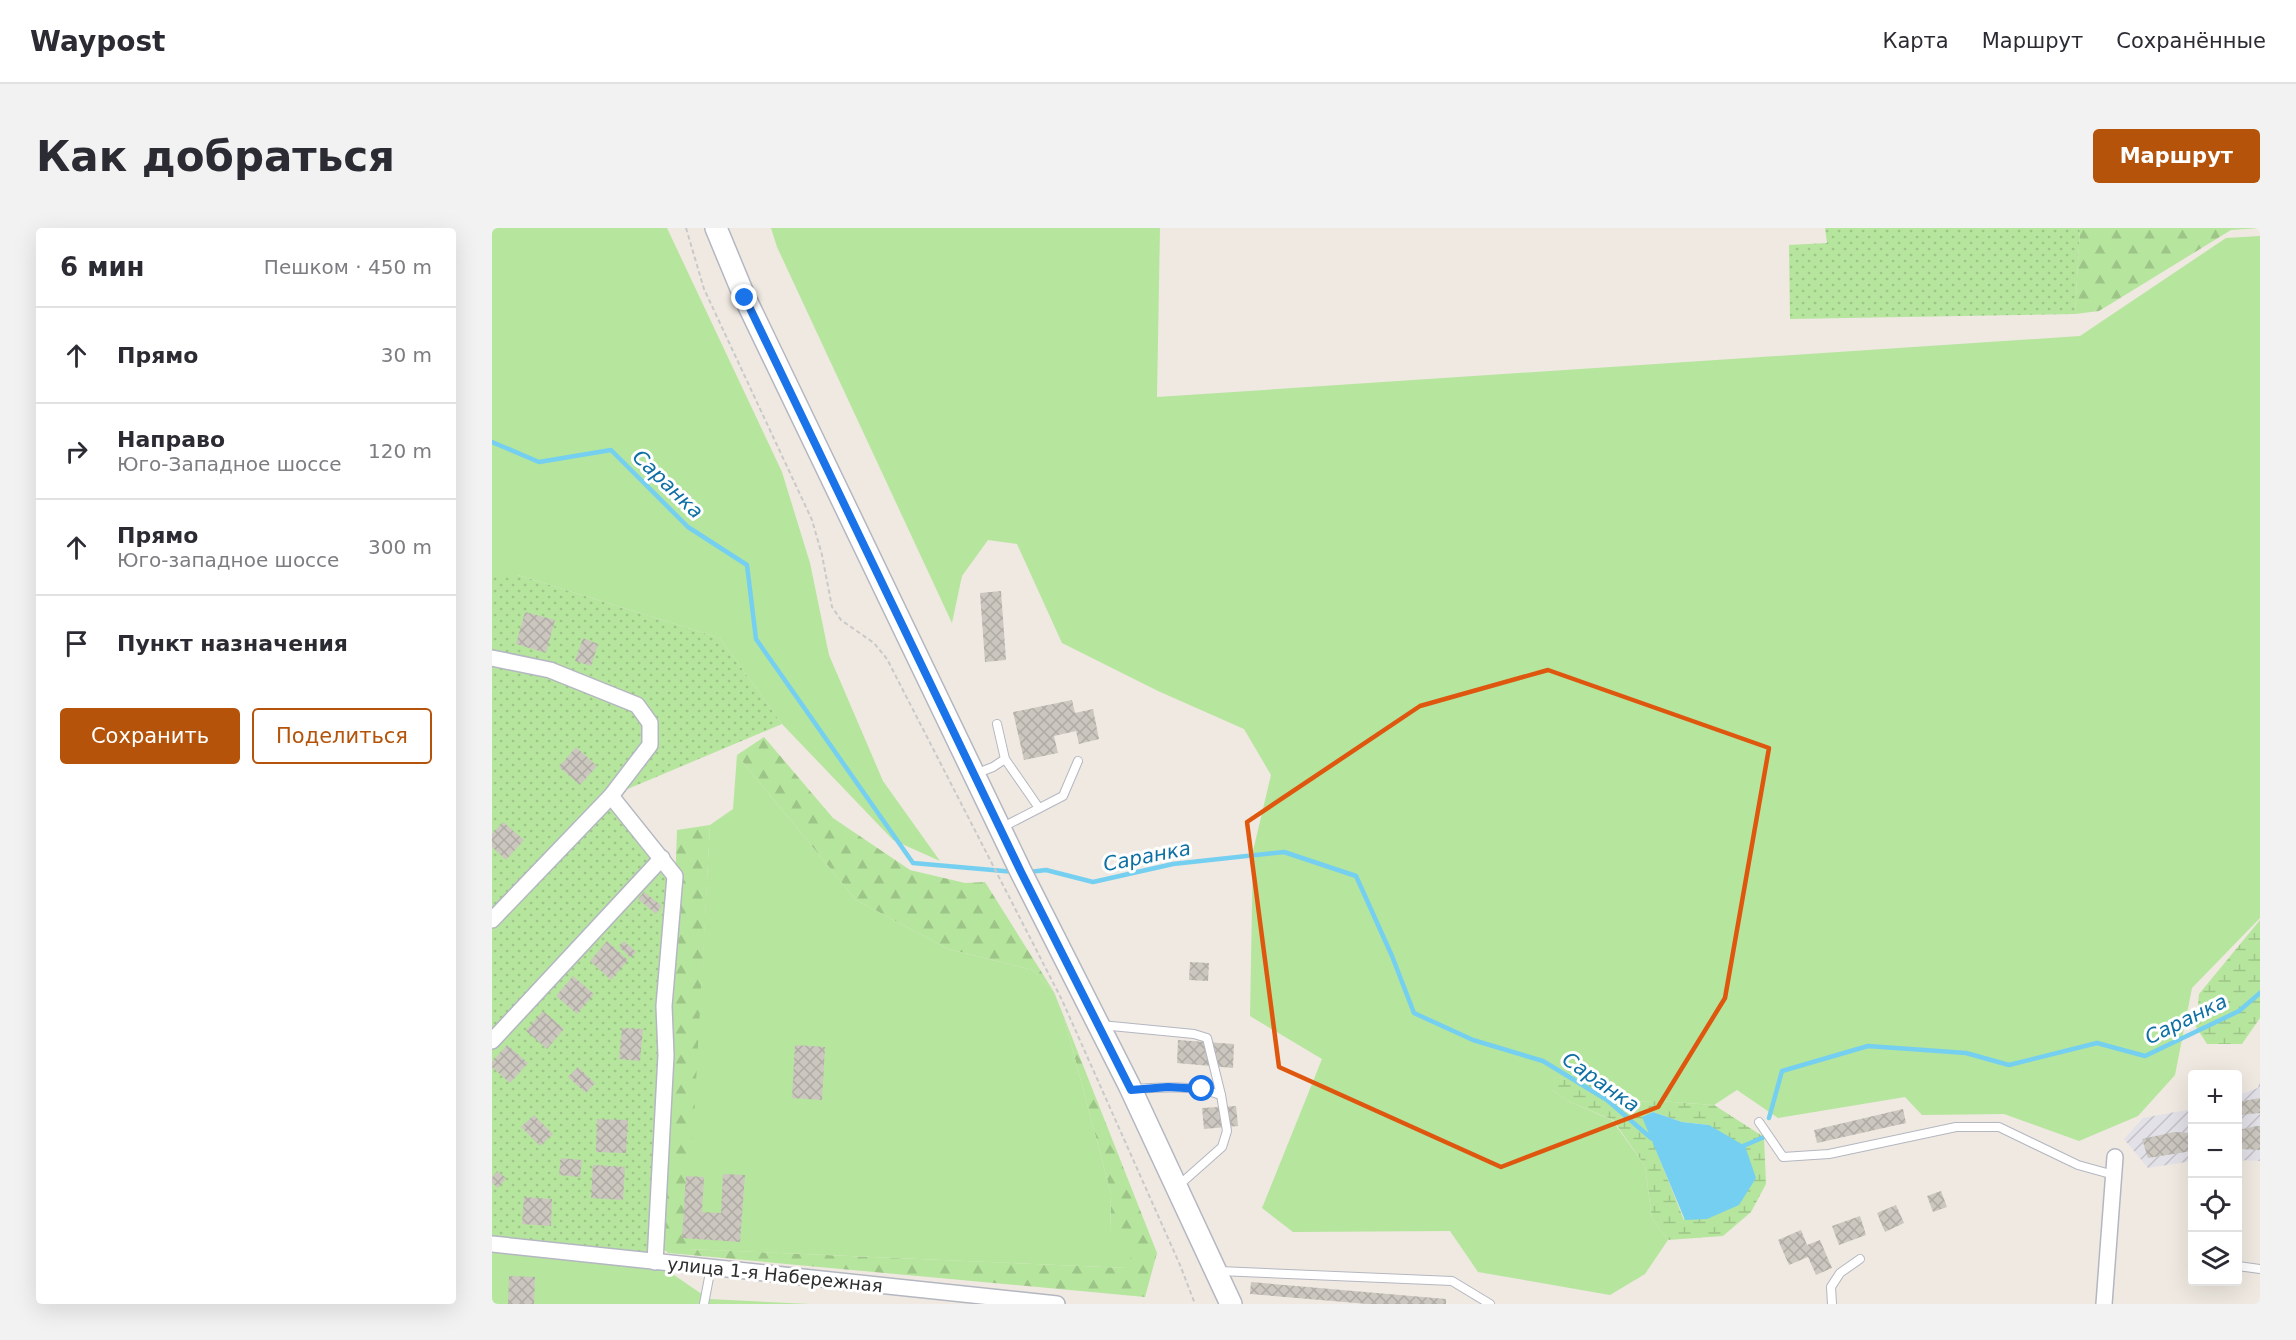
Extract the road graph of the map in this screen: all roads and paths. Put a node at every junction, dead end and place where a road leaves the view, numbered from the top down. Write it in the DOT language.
graph roads {
  1 [pos="686,228"];
  2 [pos="716,228"];
  3 [pos="492,658"];
  4 [pos="997,724"];
  5 [pos="1005,759"];
  6 [pos="1078,761"];
  7 [pos="974,775"];
  8 [pos="611,795"];
  9 [pos="1039,808"];
  10 [pos="999,828"];
  11 [pos="662,858"];
  12 [pos="492,920"];
  13 [pos="1098,1024"];
  14 [pos="492,1041"];
  15 [pos="1131,1090"];
  16 [pos="1221,1095"];
  17 [pos="1759,1122"];
  18 [pos="2115,1157"];
  19 [pos="2114,1175"];
  20 [pos="1176,1187"];
  21 [pos="492,1245"];
  22 [pos="1860,1259"];
  23 [pos="655,1262"];
  24 [pos="711,1267"];
  25 [pos="2242,1267"];
  26 [pos="2260,1269"];
  27 [pos="1217,1271"];
  28 [pos="704,1304"];
  29 [pos="1057,1304"];
  30 [pos="1195,1304"];
  31 [pos="1231,1304"];
  32 [pos="1490,1304"];
  33 [pos="1832,1304"];
  34 [pos="2104,1304"];
  1 -- 30 [label="path"];
  2 -- 7 [label="main road"];
  3 -- 8 [label="street"];
  4 -- 5 [label="lane"];
  5 -- 7 [label="lane"];
  5 -- 9 [label="lane"];
  6 -- 9 [label="lane"];
  7 -- 10 [label="main road"];
  8 -- 11 [label="street"];
  8 -- 12 [label="street"];
  9 -- 10 [label="lane"];
  10 -- 13 [label="main road"];
  11 -- 14 [label="street"];
  11 -- 23 [label="street"];
  13 -- 15 [label="main road"];
  13 -- 16 [label="lane"];
  15 -- 16 [label="lane"];
  15 -- 20 [label="main road"];
  16 -- 20 [label="lane"];
  17 -- 19 [label="lane"];
  18 -- 19 [label="street"];
  19 -- 34 [label="street"];
  20 -- 27 [label="main road"];
  21 -- 23 [label="street, улица 1-я Набережная"];
  22 -- 33 [label="lane"];
  23 -- 24 [label="street, улица 1-я Набережная"];
  24 -- 28 [label="lane"];
  24 -- 29 [label="street, улица 1-я Набережная"];
  25 -- 26 [label="lane"];
  27 -- 31 [label="main road"];
  27 -- 32 [label="lane"];
}
